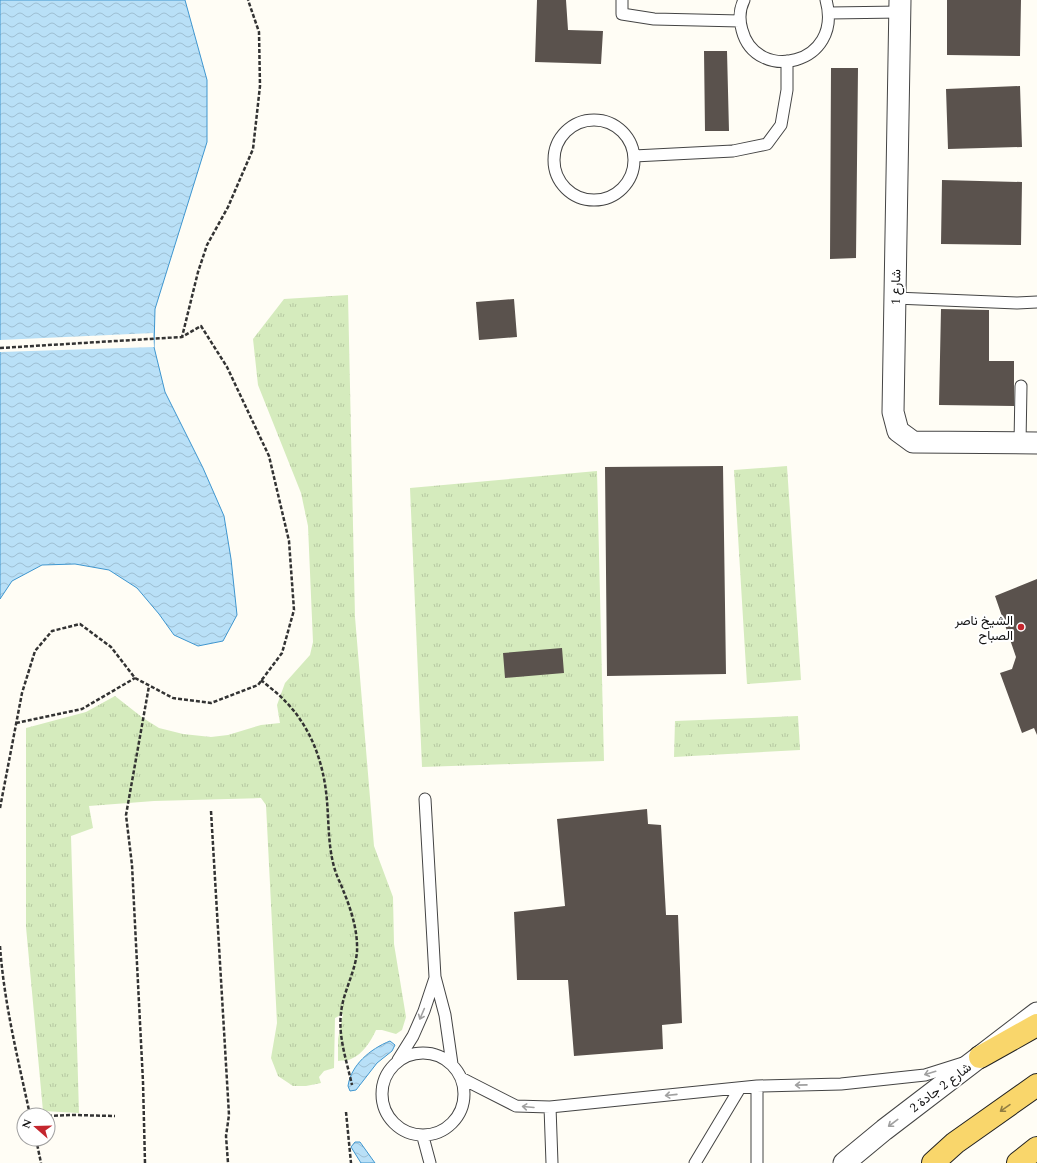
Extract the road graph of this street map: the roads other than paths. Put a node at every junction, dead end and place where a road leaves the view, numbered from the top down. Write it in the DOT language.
graph roads {
  1 [pos="622,0"];
  2 [pos="744,0"];
  3 [pos="826,0"];
  4 [pos="900,6"];
  5 [pos="829,12"];
  6 [pos="740,21"];
  7 [pos="787,61"];
  8 [pos="634,156"];
  9 [pos="895,298"];
  10 [pos="1037,302"];
  11 [pos="1022,386"];
  12 [pos="1028,443"];
  13 [pos="425,799"];
  14 [pos="435,977"];
  15 [pos="1037,1013"];
  16 [pos="1037,1025"];
  17 [pos="980,1057"];
  18 [pos="398,1060"];
  19 [pos="452,1064"];
  20 [pos="461,1078"];
  21 [pos="1037,1085"];
  22 [pos="757,1086"];
  23 [pos="740,1088"];
  24 [pos="550,1107"];
  25 [pos="423,1137"];
  26 [pos="1037,1148"];
  27 [pos="430,1163"];
  28 [pos="552,1163"];
  29 [pos="695,1163"];
  30 [pos="756,1163"];
  31 [pos="844,1163"];
  32 [pos="933,1163"];
  33 [pos="1018,1163"];
  1 -- 6 [label="lane"];
  2 -- 6 [label="lane"];
  3 -- 5 [label="lane"];
  4 -- 5 [label="lane"];
  4 -- 9 [label="street, شارع 1"];
  5 -- 7 [label="lane"];
  6 -- 7 [label="lane"];
  7 -- 8 [label="lane"];
  8 -- 8 [label="lane"];
  9 -- 10 [label="lane"];
  9 -- 12 [label="street, شارع 1"];
  11 -- 12 [label="lane"];
  13 -- 14 [label="lane"];
  14 -- 18 [label="lane, one-way"];
  14 -- 19 [label="lane"];
  15 -- 17 [label="street, شارع 2 جادة 2"];
  16 -- 17 [label="main road"];
  17 -- 22 [label="lane, one-way"];
  17 -- 31 [label="street, شارع 2 جادة 2, one-way"];
  18 -- 19 [label="lane"];
  18 -- 25 [label="lane"];
  19 -- 20 [label="lane"];
  24 -- 20 [label="lane, one-way"];
  20 -- 25 [label="lane"];
  21 -- 32 [label="main road, one-way"];
  22 -- 23 [label="lane"];
  22 -- 30 [label="lane"];
  23 -- 24 [label="lane, one-way"];
  23 -- 29 [label="lane"];
  24 -- 28 [label="lane"];
  25 -- 27 [label="lane"];
  26 -- 33 [label="main road"];
}
